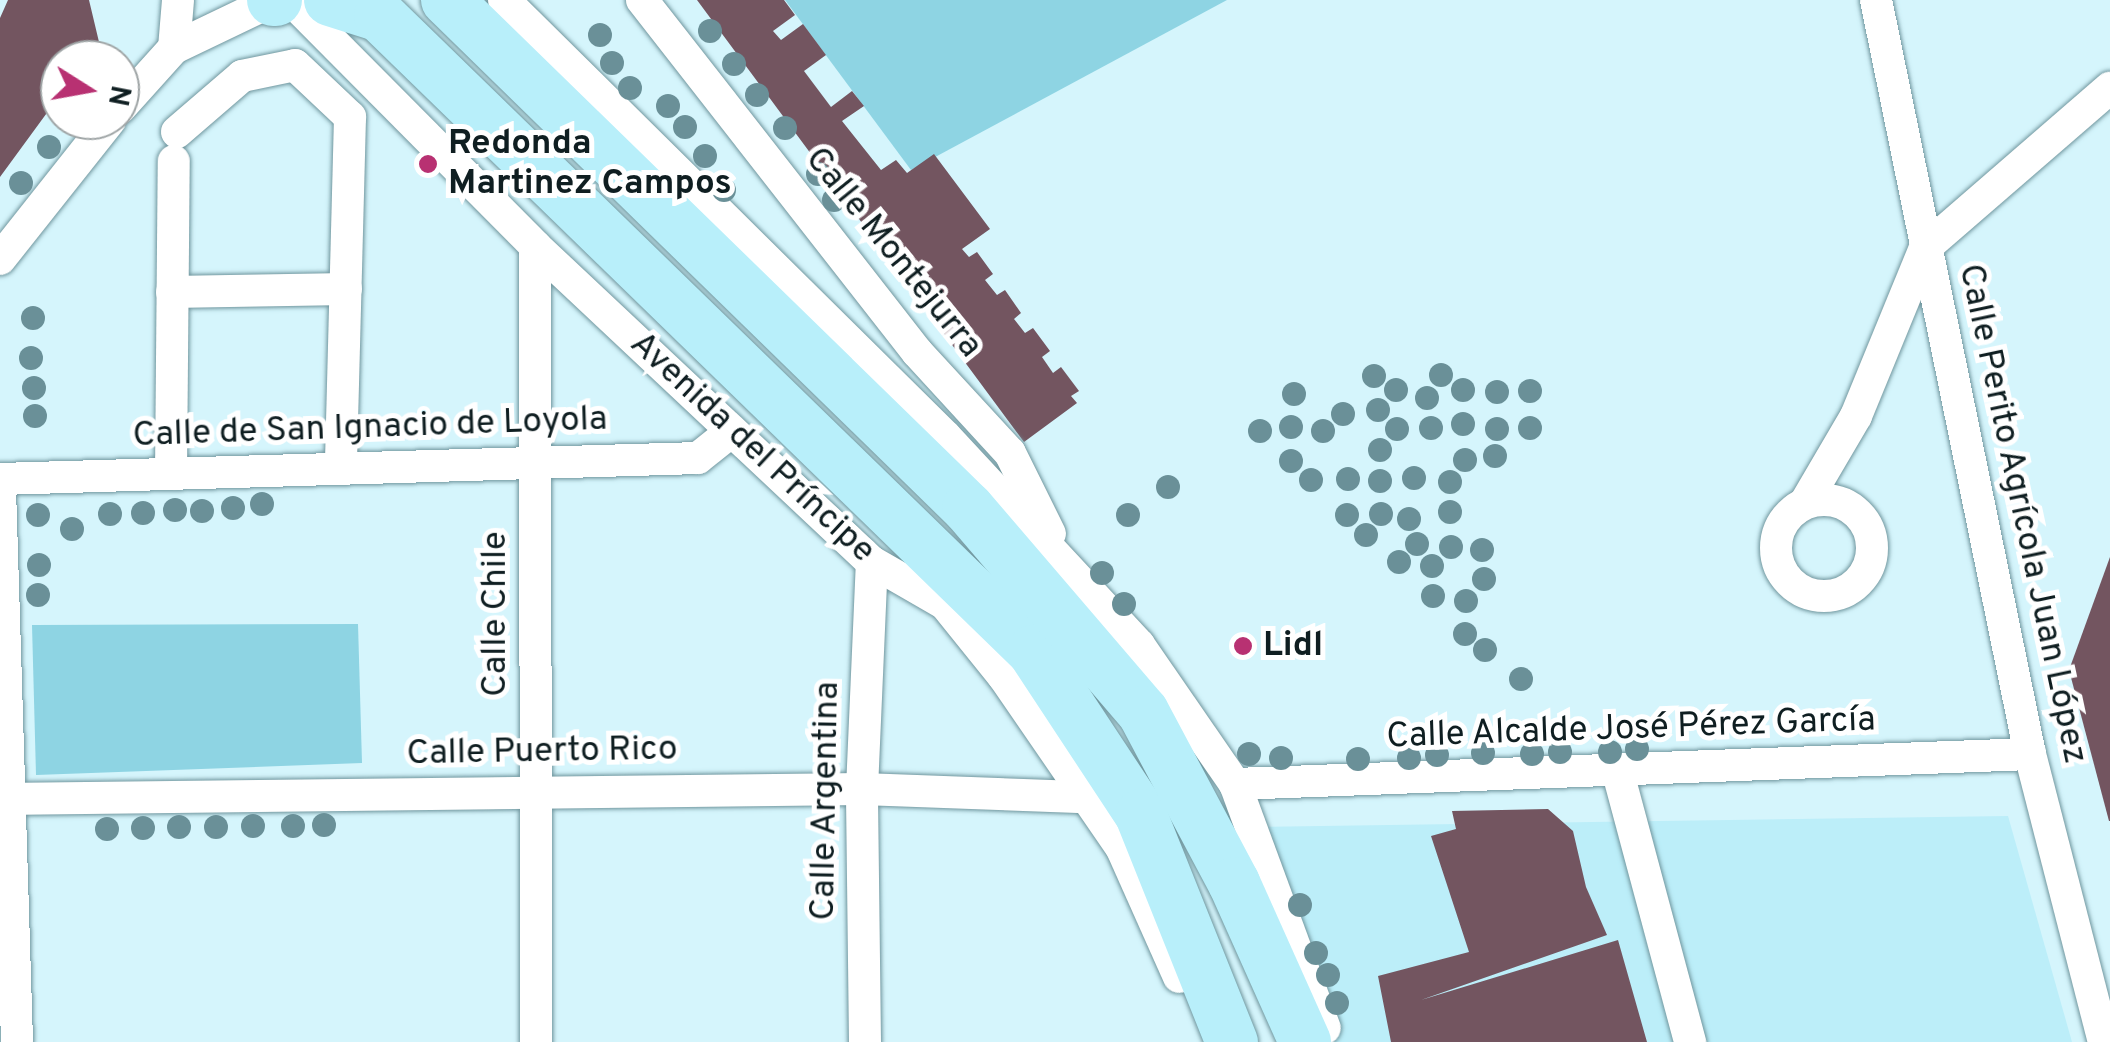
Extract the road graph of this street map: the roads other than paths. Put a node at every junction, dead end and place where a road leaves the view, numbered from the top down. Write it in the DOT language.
graph roads {
  1 [pos="178,0"];
  2 [pos="274,0"];
  3 [pos="291,0"];
  4 [pos="330,0"];
  5 [pos="447,0"];
  6 [pos="504,0"];
  7 [pos="642,0"];
  8 [pos="1876,0"];
  9 [pos="174,48"];
  10 [pos="140,86"];
  11 [pos="2110,88"];
  12 [pos="94,140"];
  13 [pos="536,246"];
  14 [pos="1925,248"];
  15 [pos="0,260"];
  16 [pos="346,289"];
  17 [pos="172,292"];
  18 [pos="732,431"];
  19 [pos="536,463"];
  20 [pos="341,469"];
  21 [pos="171,474"];
  22 [pos="0,479"];
  23 [pos="0,488"];
  24 [pos="1804,503"];
  25 [pos="872,562"];
  26 [pos="1065,566"];
  27 [pos="2030,754"];
  28 [pos="1617,769"];
  29 [pos="1235,784"];
  30 [pos="862,789"];
  31 [pos="536,791"];
  32 [pos="1085,797"];
  33 [pos="4,799"];
  34 [pos="17,1042"];
  35 [pos="536,1042"];
  36 [pos="866,1042"];
  37 [pos="1208,1042"];
  38 [pos="1232,1042"];
  39 [pos="1305,1042"];
  40 [pos="1330,1042"];
  41 [pos="1690,1042"];
  42 [pos="2104,1042"];
  1 -- 9 [label="street"];
  2 -- 9 [label="street"];
  3 -- 13 [label="street, Avenida del Príncipe"];
  4 -- 38 [label="main road, Avenida del Príncipe"];
  5 -- 39 [label="main road"];
  6 -- 26 [label="street"];
  7 -- 26 [label="street, Calle Montejurra"];
  8 -- 14 [label="street, Calle Perito Agrícola Juan López"];
  9 -- 10 [label="street"];
  11 -- 14 [label="street"];
  12 -- 15 [label="street"];
  13 -- 18 [label="street, Avenida del Príncipe"];
  13 -- 19 [label="street, Calle Chile"];
  14 -- 24 [label="street"];
  14 -- 27 [label="street, Calle Perito Agrícola Juan López"];
  16 -- 17 [label="street"];
  16 -- 17 [label="street"];
  16 -- 20 [label="street"];
  17 -- 21 [label="street"];
  18 -- 19 [label="street, Calle de San Ignacio de Loyola"];
  18 -- 25 [label="street, Avenida del Príncipe"];
  19 -- 20 [label="street, Calle de San Ignacio de Loyola"];
  19 -- 31 [label="street, Calle Chile"];
  20 -- 21 [label="street, Calle de San Ignacio de Loyola"];
  21 -- 22 [label="street, Calle de San Ignacio de Loyola"];
  23 -- 33 [label="street"];
  25 -- 30 [label="street, Calle Argentina"];
  25 -- 32 [label="street, Avenida del Príncipe"];
  26 -- 29 [label="street"];
  27 -- 28 [label="street, Calle Alcalde José Pérez García"];
  27 -- 42 [label="street, Calle Perito Agrícola Juan López"];
  28 -- 29 [label="street, Calle Alcalde José Pérez García"];
  28 -- 41 [label="street"];
  29 -- 40 [label="street"];
  30 -- 31 [label="street, Calle Puerto Rico"];
  30 -- 32 [label="street, Calle Puerto Rico"];
  30 -- 36 [label="street, Calle Argentina"];
  31 -- 33 [label="street, Calle Puerto Rico"];
  31 -- 35 [label="street, Calle Chile"];
  32 -- 37 [label="street, Avenida del Príncipe"];
  33 -- 34 [label="street"];
}
